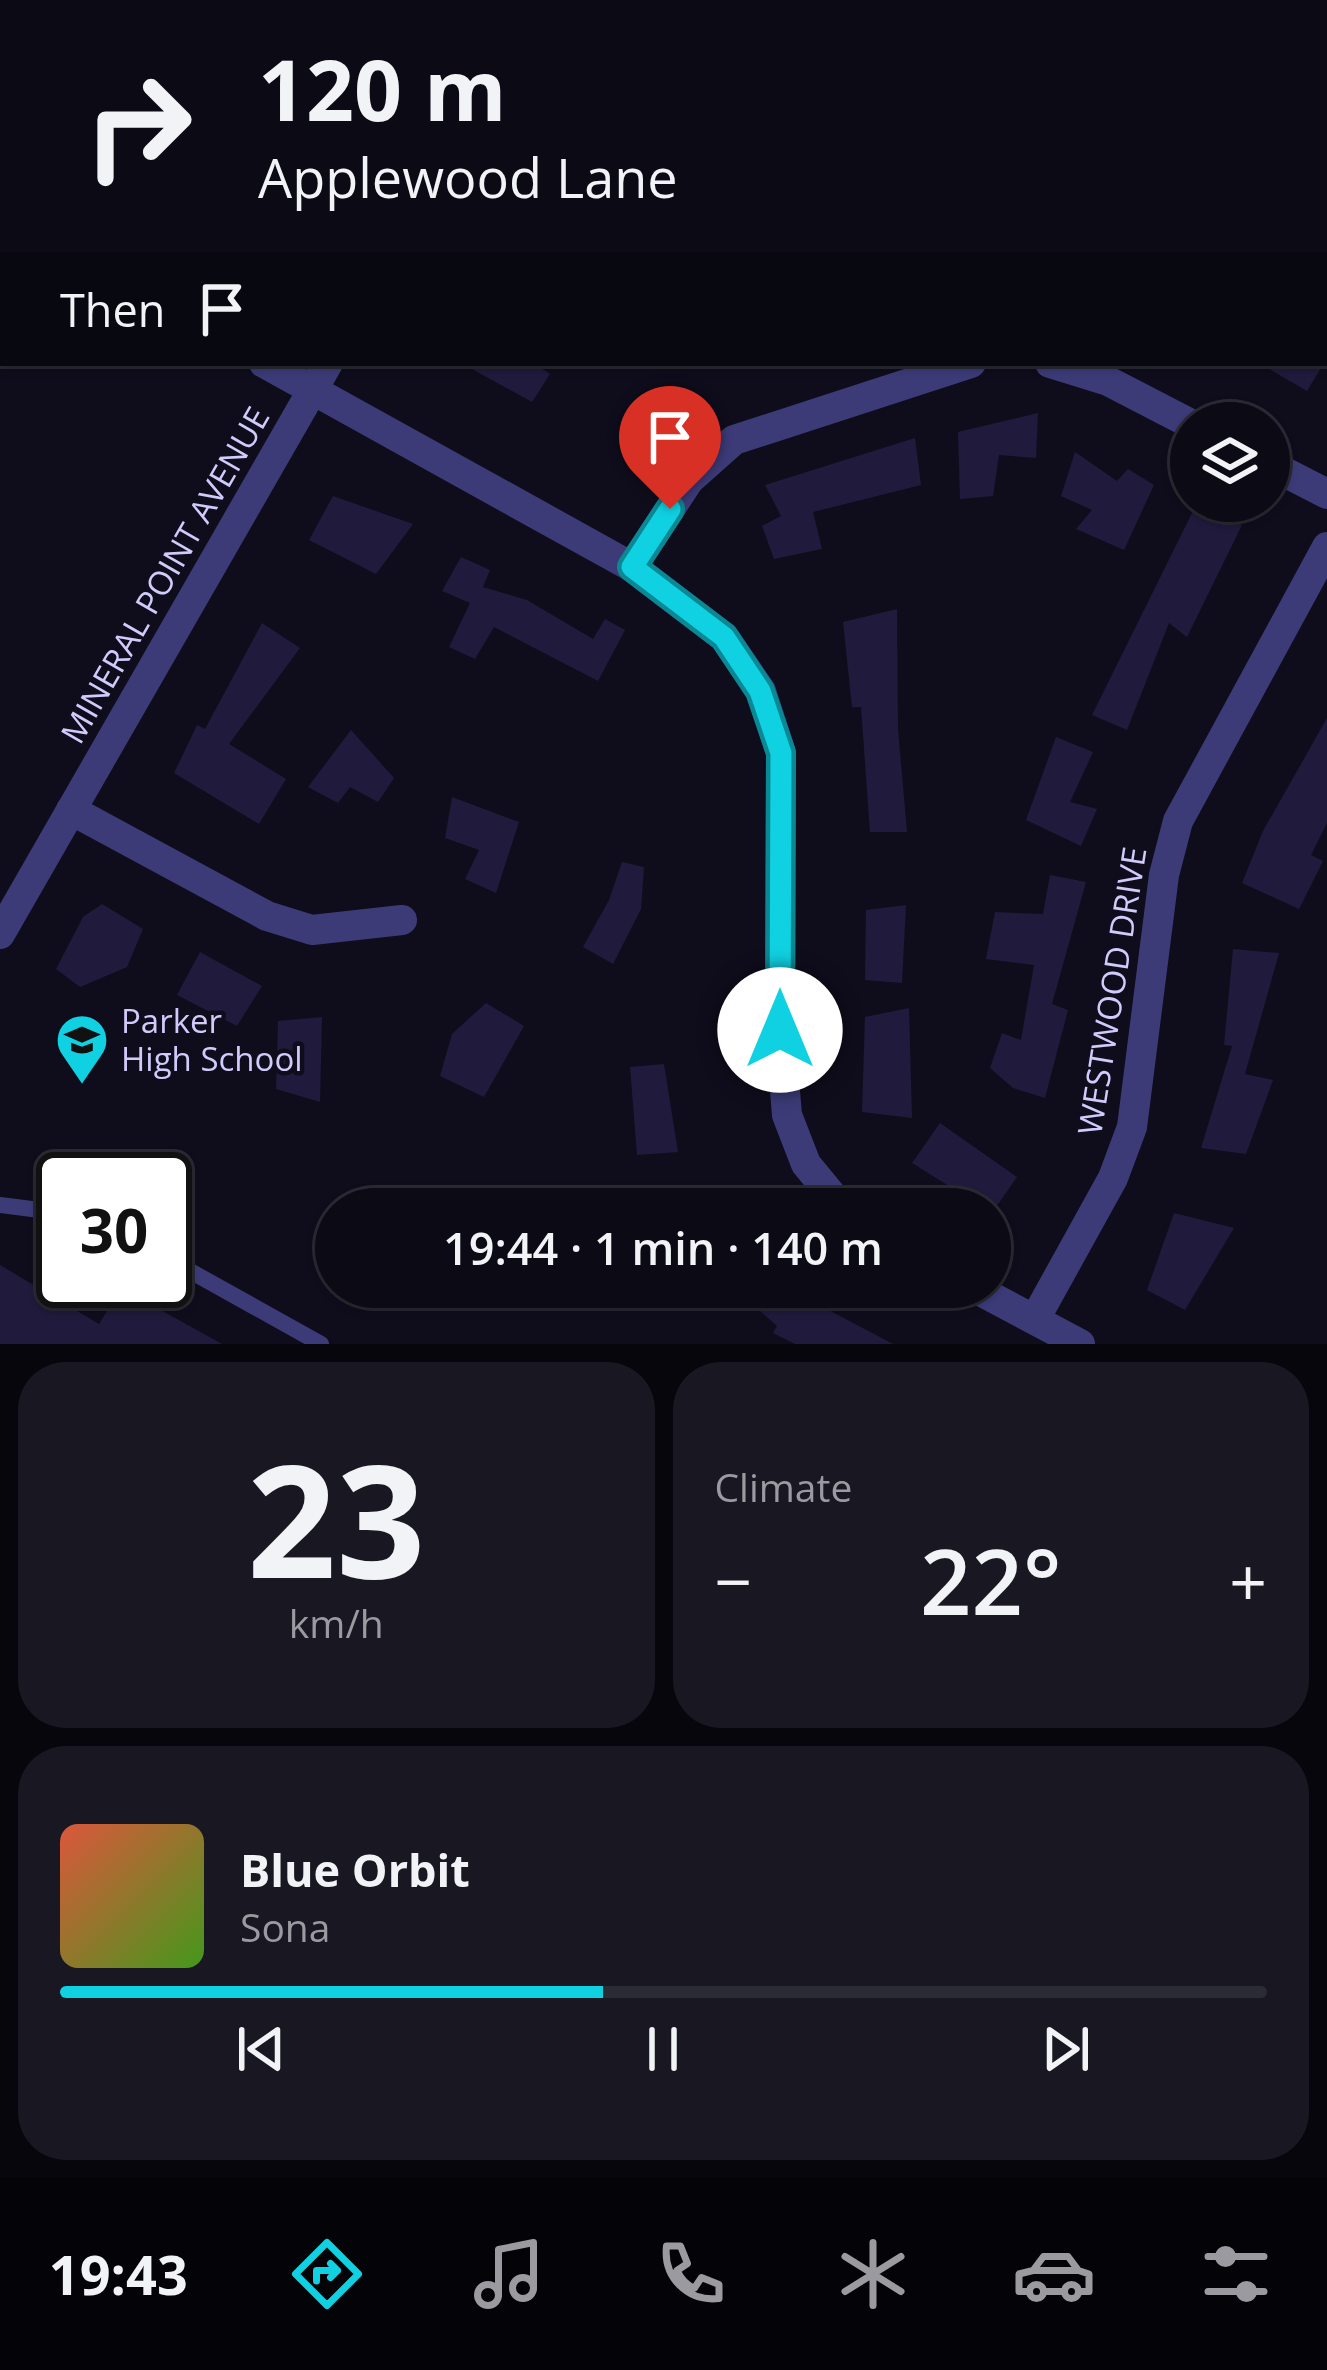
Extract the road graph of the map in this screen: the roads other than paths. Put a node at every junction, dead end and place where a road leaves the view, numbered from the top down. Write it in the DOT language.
graph roads {
  1 [pos="277,366"];
  2 [pos="962,366"];
  3 [pos="1060,366"];
  4 [pos="320,376"];
  5 [pos="1170,413"];
  6 [pos="1290,475"];
  7 [pos="1327,494"];
  8 [pos="1327,547"];
  9 [pos="632,567"];
  10 [pos="67,816"];
  11 [pos="402,920"];
  12 [pos="0,934"];
  13 [pos="826,1188"];
  14 [pos="0,1205"];
  15 [pos="36,1210"];
  16 [pos="192,1272"];
  17 [pos="1011,1306"];
  18 [pos="1035,1319"];
  19 [pos="321,1344"];
  20 [pos="1080,1344"];
  1 -- 4 [label="street"];
  2 -- 9 [label="street"];
  3 -- 5 [label="street"];
  4 -- 9 [label="street"];
  4 -- 10 [label="street, MINERAL POINT AVENUE"];
  6 -- 7 [label="street"];
  8 -- 18 [label="street, WESTWOOD DRIVE"];
  9 -- 13 [label="street"];
  10 -- 11 [label="street"];
  10 -- 12 [label="street, MINERAL POINT AVENUE"];
  14 -- 15 [label="lane"];
  16 -- 19 [label="lane"];
  17 -- 18 [label="street"];
  18 -- 20 [label="street"];
}
